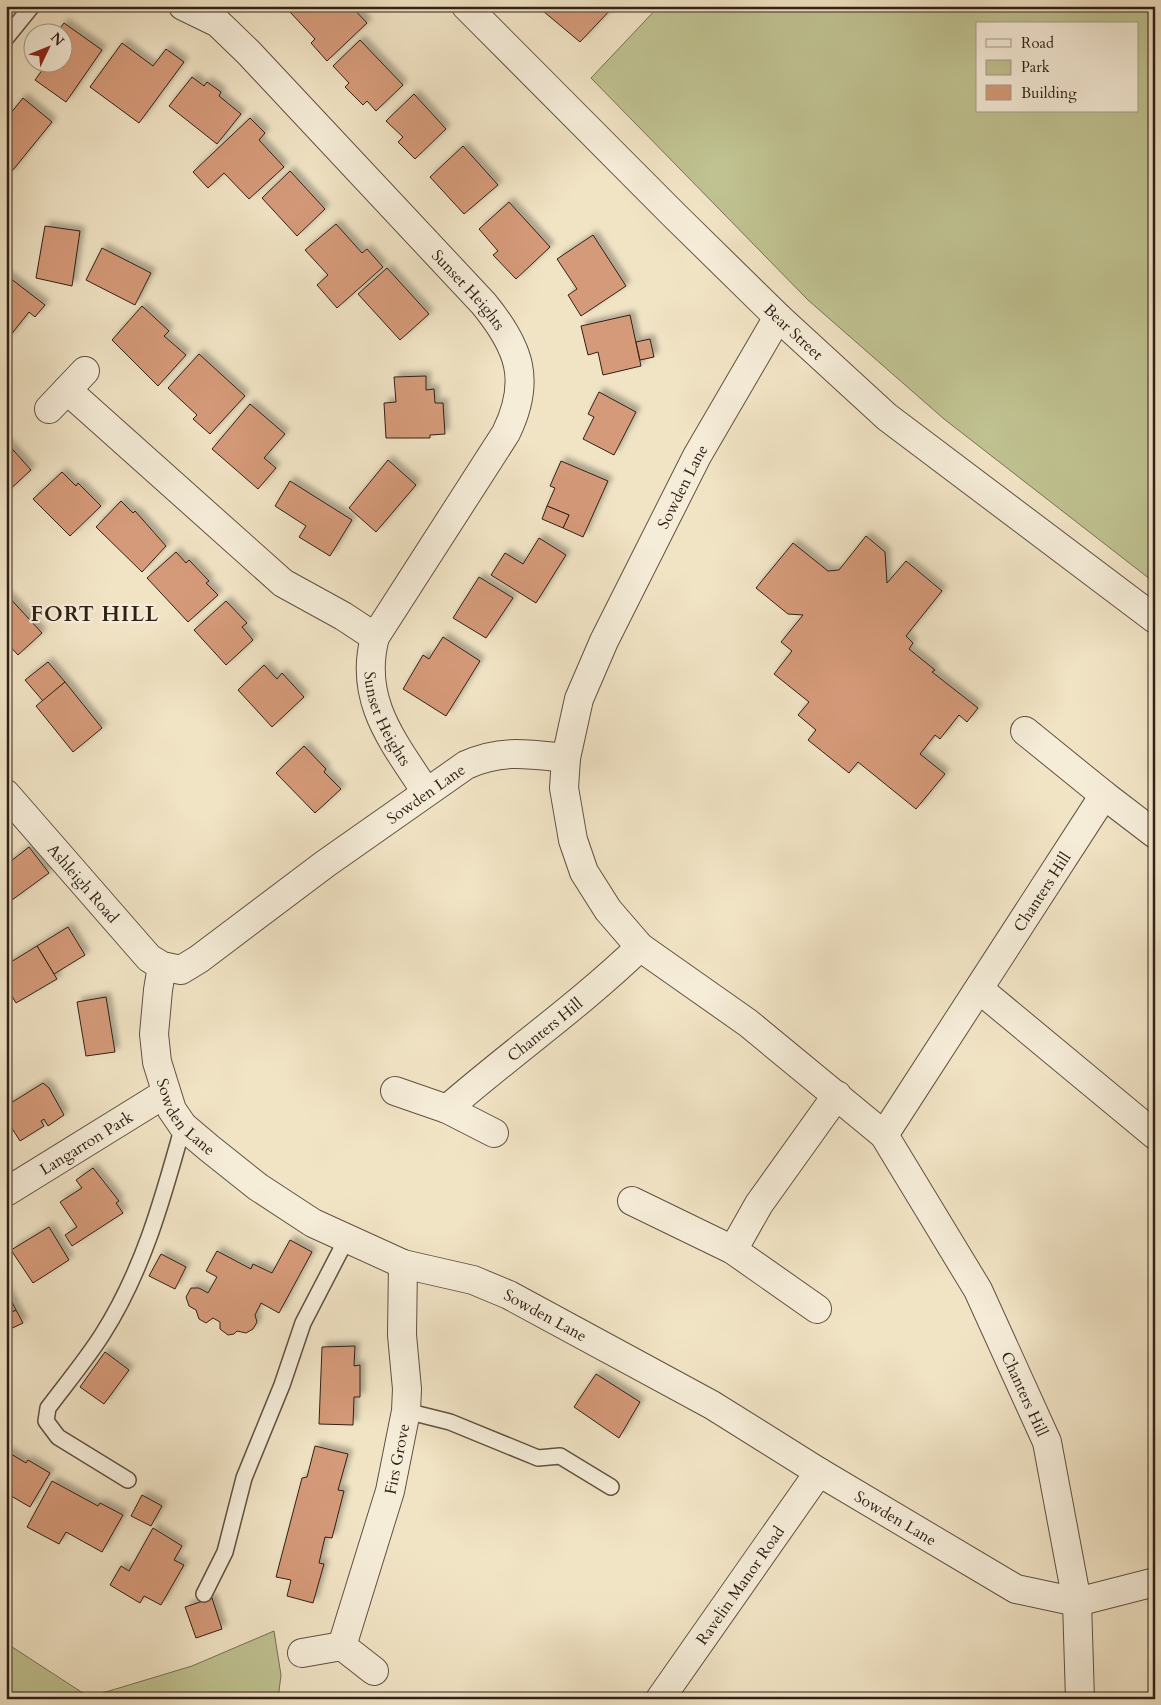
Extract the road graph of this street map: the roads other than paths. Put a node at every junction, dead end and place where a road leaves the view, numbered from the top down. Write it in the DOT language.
graph roads {
  1 [pos="32,6"];
  2 [pos="183,6"];
  3 [pos="466,6"];
  4 [pos="6,38"];
  5 [pos="778,316"];
  6 [pos="67,390"];
  7 [pos="1155,618"];
  8 [pos="375,637"];
  9 [pos="1025,731"];
  10 [pos="566,758"];
  11 [pos="426,792"];
  12 [pos="6,794"];
  13 [pos="1104,795"];
  14 [pos="1155,834"];
  15 [pos="640,947"];
  16 [pos="162,966"];
  17 [pos="979,989"];
  18 [pos="396,1091"];
  19 [pos="166,1093"];
  20 [pos="837,1095"];
  21 [pos="448,1109"];
  22 [pos="183,1126"];
  23 [pos="494,1133"];
  24 [pos="1155,1135"];
  25 [pos="884,1136"];
  26 [pos="6,1192"];
  27 [pos="632,1200"];
  28 [pos="346,1240"];
  29 [pos="733,1250"];
  30 [pos="403,1264"];
  31 [pos="817,1310"];
  32 [pos="406,1411"];
  33 [pos="819,1472"];
  34 [pos="128,1480"];
  35 [pos="611,1487"];
  36 [pos="1155,1582"];
  37 [pos="204,1594"];
  38 [pos="1077,1602"];
  39 [pos="342,1646"];
  40 [pos="302,1653"];
  41 [pos="374,1671"];
  42 [pos="660,1699"];
  43 [pos="1080,1699"];
  1 -- 4 [label="lane"];
  2 -- 8 [label="street, Sunset Heights"];
  3 -- 5 [label="street, Bear Street"];
  5 -- 7 [label="street, Bear Street"];
  5 -- 10 [label="street, Sowden Lane"];
  6 -- 8 [label="street"];
  8 -- 11 [label="street, Sunset Heights"];
  9 -- 13 [label="street"];
  10 -- 11 [label="street, Sowden Lane"];
  10 -- 15 [label="street, Chanters Hill"];
  11 -- 16 [label="street, Sowden Lane"];
  12 -- 16 [label="street, Ashleigh Road"];
  13 -- 14 [label="street"];
  13 -- 17 [label="street, Chanters Hill"];
  15 -- 20 [label="street, Chanters Hill"];
  15 -- 21 [label="street, Chanters Hill"];
  16 -- 19 [label="street, Sowden Lane"];
  17 -- 24 [label="street"];
  17 -- 25 [label="street, Chanters Hill"];
  18 -- 21 [label="street"];
  19 -- 22 [label="street, Sowden Lane"];
  19 -- 26 [label="street, Langarron Park"];
  20 -- 25 [label="street, Chanters Hill"];
  20 -- 29 [label="street"];
  21 -- 23 [label="street"];
  22 -- 28 [label="street, Sowden Lane"];
  22 -- 34 [label="lane"];
  25 -- 38 [label="street, Chanters Hill"];
  27 -- 29 [label="street"];
  28 -- 30 [label="street, Sowden Lane"];
  28 -- 37 [label="lane"];
  29 -- 31 [label="street"];
  30 -- 32 [label="street, Firs Grove"];
  30 -- 33 [label="street, Sowden Lane"];
  32 -- 35 [label="lane"];
  32 -- 39 [label="street, Firs Grove"];
  33 -- 38 [label="street, Sowden Lane"];
  33 -- 42 [label="street, Ravelin Manor Road"];
  36 -- 38 [label="street"];
  38 -- 43 [label="street"];
  39 -- 40 [label="street"];
  39 -- 41 [label="street"];
}
